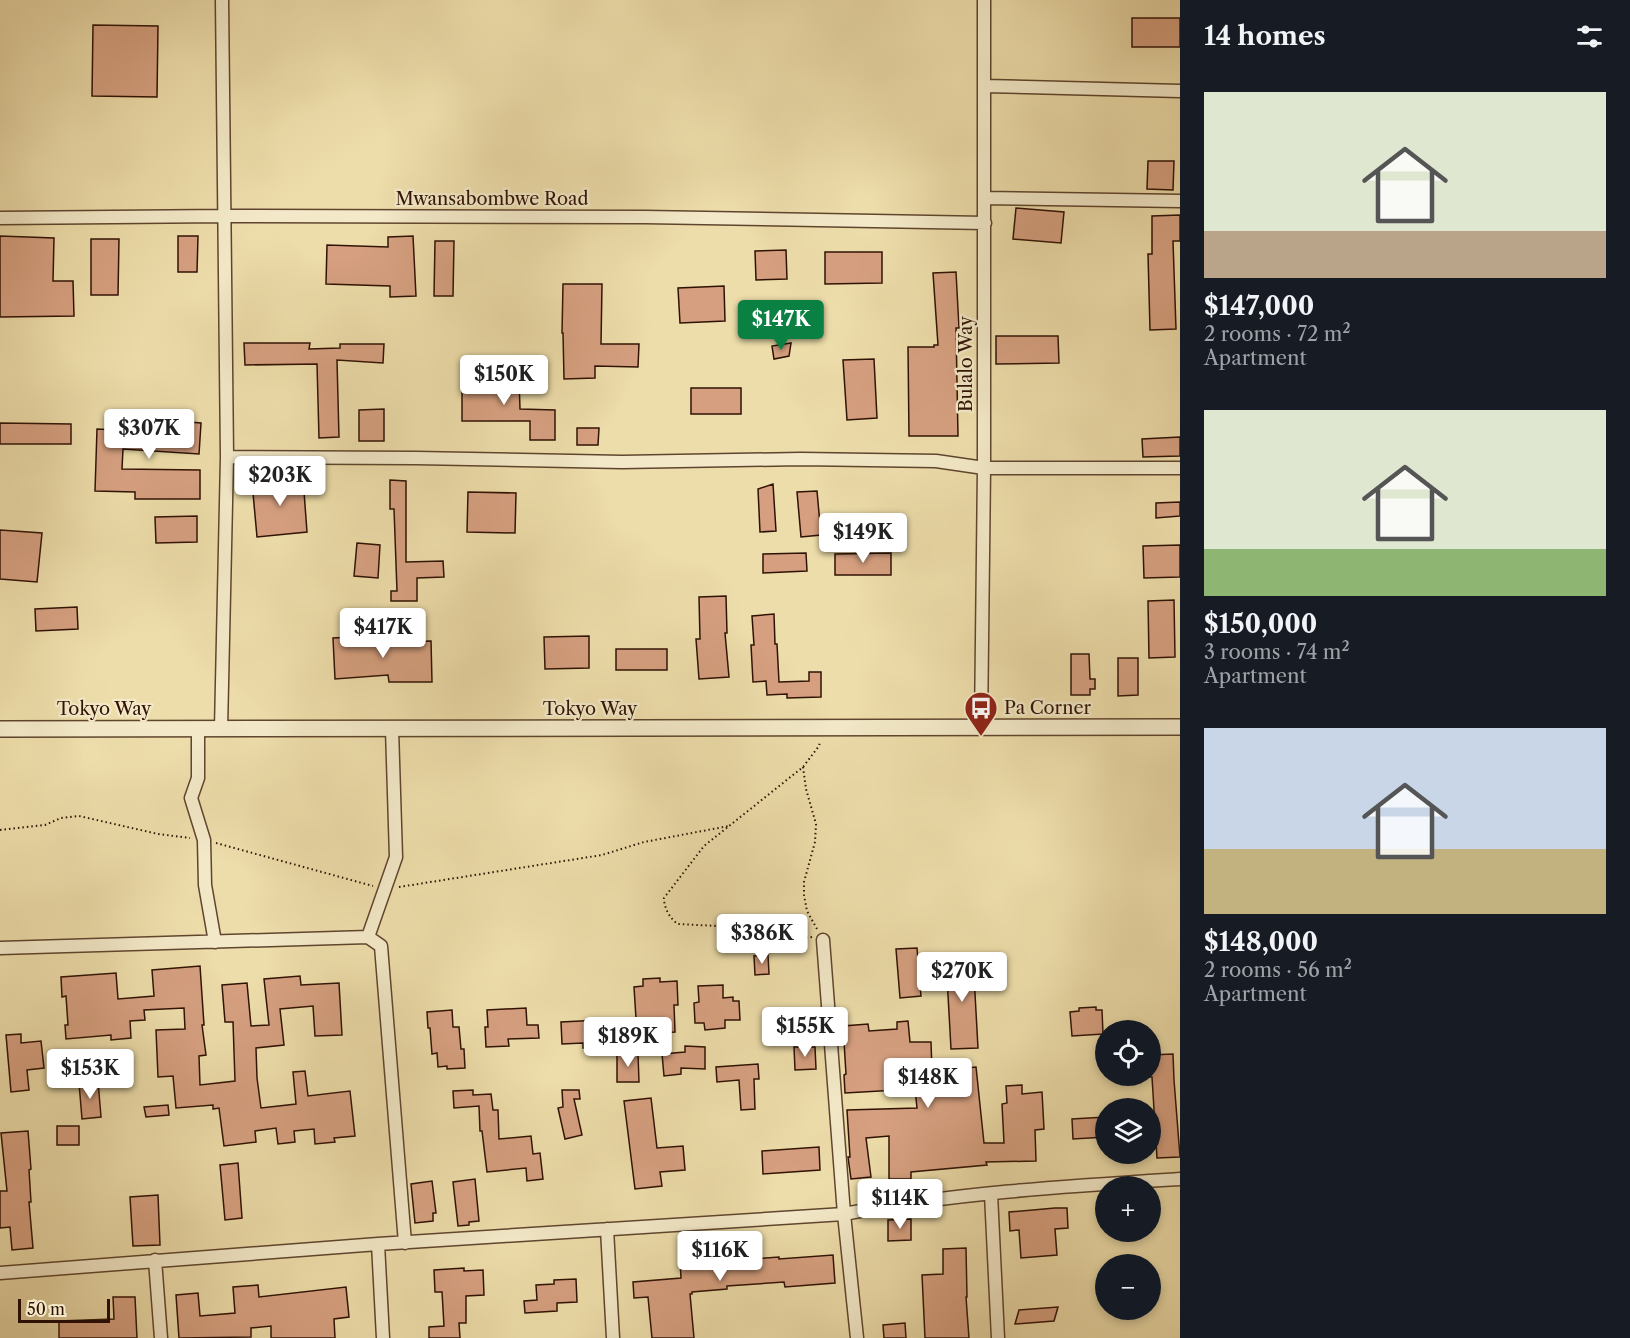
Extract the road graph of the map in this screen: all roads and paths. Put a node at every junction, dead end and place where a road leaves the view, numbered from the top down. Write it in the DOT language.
graph roads {
  1 [pos="222,0"];
  2 [pos="984,0"];
  3 [pos="984,86"];
  4 [pos="1180,91"];
  5 [pos="985,198"];
  6 [pos="1180,201"];
  7 [pos="225,216"];
  8 [pos="0,218"];
  9 [pos="985,223"];
  10 [pos="227,457"];
  11 [pos="984,468"];
  12 [pos="1180,468"];
  13 [pos="981,727"];
  14 [pos="1180,727"];
  15 [pos="822,728"];
  16 [pos="0,729"];
  17 [pos="198,729"];
  18 [pos="221,729"];
  19 [pos="392,729"];
  20 [pos="803,767"];
  21 [pos="729,826"];
  22 [pos="0,830"];
  23 [pos="204,840"];
  24 [pos="385,889"];
  25 [pos="368,937"];
  26 [pos="822,938"];
  27 [pos="215,942"];
  28 [pos="0,948"];
  29 [pos="1180,1179"];
  30 [pos="991,1194"];
  31 [pos="844,1214"];
  32 [pos="607,1229"];
  33 [pos="405,1243"];
  34 [pos="378,1244"];
  35 [pos="155,1260"];
  36 [pos="0,1273"];
  37 [pos="161,1338"];
  38 [pos="383,1338"];
  39 [pos="614,1338"];
  40 [pos="857,1338"];
  41 [pos="998,1338"];
  1 -- 7 [label="street"];
  2 -- 3 [label="street, Bulalo Way"];
  3 -- 4 [label="street"];
  3 -- 5 [label="street, Bulalo Way"];
  5 -- 6 [label="street"];
  5 -- 9 [label="street, Bulalo Way"];
  7 -- 8 [label="street, Mwansabombwe Road"];
  7 -- 9 [label="street, Mwansabombwe Road"];
  7 -- 10 [label="street"];
  9 -- 11 [label="street, Bulalo Way"];
  10 -- 11 [label="street"];
  10 -- 18 [label="street"];
  11 -- 12 [label="street"];
  11 -- 13 [label="street, Bulalo Way"];
  13 -- 14 [label="street, Tokyo Way"];
  13 -- 15 [label="street, Tokyo Way"];
  15 -- 19 [label="street, Tokyo Way"];
  15 -- 20 [label="path"];
  16 -- 17 [label="street, Tokyo Way"];
  17 -- 18 [label="street, Tokyo Way"];
  17 -- 23 [label="street"];
  18 -- 19 [label="street, Tokyo Way"];
  19 -- 24 [label="street"];
  20 -- 21 [label="path"];
  20 -- 26 [label="path"];
  21 -- 24 [label="path"];
  21 -- 26 [label="path"];
  22 -- 23 [label="path"];
  23 -- 24 [label="path"];
  23 -- 27 [label="street"];
  24 -- 25 [label="street"];
  25 -- 27 [label="street"];
  25 -- 33 [label="street"];
  26 -- 31 [label="street"];
  27 -- 28 [label="street"];
  29 -- 30 [label="street"];
  30 -- 31 [label="street"];
  30 -- 41 [label="street"];
  31 -- 32 [label="street"];
  31 -- 40 [label="street"];
  32 -- 33 [label="street"];
  32 -- 39 [label="street"];
  33 -- 34 [label="street"];
  34 -- 35 [label="street"];
  34 -- 38 [label="street"];
  35 -- 36 [label="street"];
  35 -- 37 [label="street"];
}
